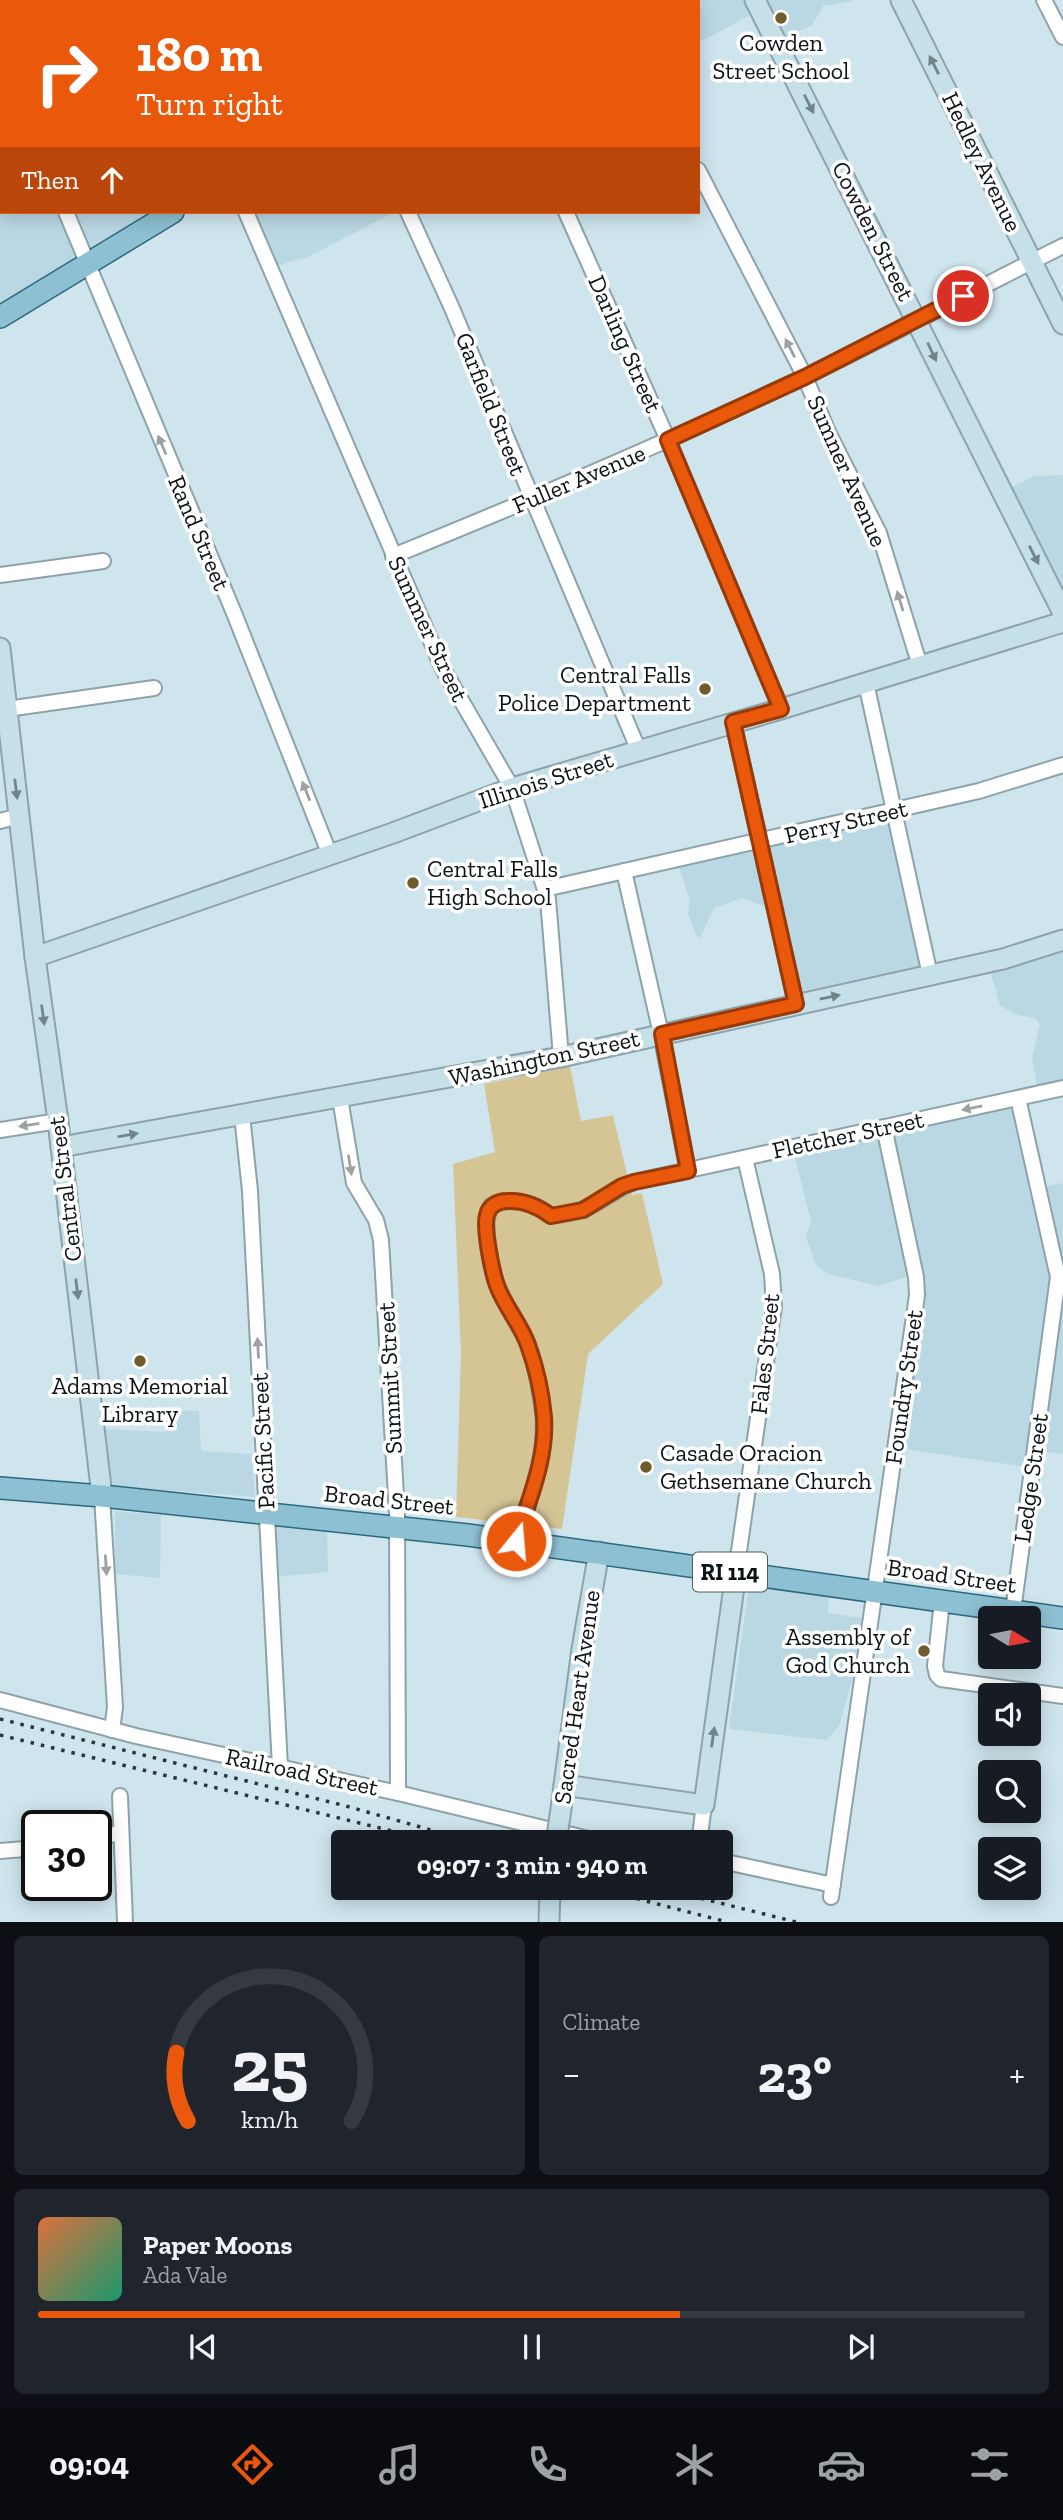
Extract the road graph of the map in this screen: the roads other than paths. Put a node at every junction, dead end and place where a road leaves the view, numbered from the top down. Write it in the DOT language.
graph roads {
  1 [pos="755,0"];
  2 [pos="901,0"];
  3 [pos="1044,0"];
  4 [pos="1063,37"];
  5 [pos="700,174"];
  6 [pos="67,214"];
  7 [pos="170,214"];
  8 [pos="247,214"];
  9 [pos="409,214"];
  10 [pos="567,214"];
  11 [pos="1063,246"];
  12 [pos="1031,261"];
  13 [pos="86,264"];
  14 [pos="0,317"];
  15 [pos="917,320"];
  16 [pos="1063,324"];
  17 [pos="805,377"];
  18 [pos="668,440"];
  19 [pos="531,500"];
  20 [pos="393,556"];
  21 [pos="103,561"];
  22 [pos="0,575"];
  23 [pos="1063,613"];
  24 [pos="1063,622"];
  25 [pos="0,648"];
  26 [pos="920,666"];
  27 [pos="2,678"];
  28 [pos="866,683"];
  29 [pos="154,688"];
  30 [pos="7,709"];
  31 [pos="781,709"];
  32 [pos="733,722"];
  33 [pos="639,751"];
  34 [pos="1063,765"];
  35 [pos="512,788"];
  36 [pos="894,811"];
  37 [pos="10,818"];
  38 [pos="760,842"];
  39 [pos="330,855"];
  40 [pos="624,871"];
  41 [pos="545,889"];
  42 [pos="1063,940"];
  43 [pos="35,957"];
  44 [pos="930,975"];
  45 [pos="796,1004"];
  46 [pos="662,1034"];
  47 [pos="561,1057"];
  48 [pos="1063,1088"];
  49 [pos="340,1098"];
  50 [pos="1018,1098"];
  51 [pos="242,1115"];
  52 [pos="58,1121"];
  53 [pos="884,1128"];
  54 [pos="0,1130"];
  55 [pos="61,1147"];
  56 [pos="745,1158"];
  57 [pos="688,1171"];
  58 [pos="0,1489"];
  59 [pos="102,1496"];
  60 [pos="266,1514"];
  61 [pos="398,1528"];
  62 [pos="516,1541"];
  63 [pos="599,1552"];
  64 [pos="736,1573"];
  65 [pos="875,1592"];
  66 [pos="942,1601"];
  67 [pos="978,1606"];
  68 [pos="1014,1606"];
  69 [pos="1041,1615"];
  70 [pos="1063,1618"];
  71 [pos="1063,1696"];
  72 [pos="0,1700"];
  73 [pos="112,1730"];
  74 [pos="280,1767"];
  75 [pos="564,1785"];
  76 [pos="398,1793"];
  77 [pos="120,1796"];
  78 [pos="704,1804"];
  79 [pos="551,1830"];
  80 [pos="558,1830"];
  81 [pos="701,1830"];
  82 [pos="121,1833"];
  83 [pos="112,1834"];
  84 [pos="21,1849"];
  85 [pos="0,1851"];
  86 [pos="733,1864"];
  87 [pos="550,1900"];
  88 [pos="125,1922"];
  89 [pos="549,1922"];
  1 -- 15 [label="street, Cowden Street, one-way"];
  12 -- 2 [label="street, Hedley Avenue, one-way"];
  3 -- 4 [label="street"];
  17 -- 5 [label="street, Sumner Avenue, one-way"];
  6 -- 13 [label="street, Rand Street"];
  7 -- 13 [label="main road"];
  8 -- 20 [label="street, Summer Street"];
  9 -- 19 [label="street, Garfield Street"];
  10 -- 18 [label="street, Darling Street"];
  11 -- 12 [label="street, Fuller Avenue"];
  12 -- 15 [label="street, Fuller Avenue"];
  12 -- 16 [label="street, Hedley Avenue"];
  13 -- 14 [label="main road"];
  39 -- 13 [label="street, Rand Street, one-way"];
  15 -- 17 [label="street, Fuller Avenue"];
  15 -- 23 [label="street, Cowden Street, one-way"];
  17 -- 18 [label="street, Fuller Avenue"];
  26 -- 17 [label="street, Sumner Avenue, one-way"];
  18 -- 19 [label="street, Fuller Avenue"];
  18 -- 31 [label="street, Darling Street"];
  19 -- 20 [label="street, Fuller Avenue"];
  19 -- 33 [label="street, Garfield Street"];
  20 -- 35 [label="street, Summer Street"];
  21 -- 22 [label="street"];
  24 -- 26 [label="street, Illinois Street"];
  25 -- 27 [label="street, Central Street"];
  26 -- 28 [label="street, Illinois Street"];
  27 -- 30 [label="street, Central Street"];
  28 -- 31 [label="street, Illinois Street"];
  28 -- 36 [label="street"];
  29 -- 30 [label="street"];
  30 -- 37 [label="street, Central Street, one-way"];
  31 -- 32 [label="street, Illinois Street"];
  32 -- 33 [label="street, Illinois Street"];
  32 -- 38 [label="street"];
  33 -- 35 [label="street, Illinois Street"];
  34 -- 36 [label="street, Perry Street"];
  35 -- 39 [label="street, Illinois Street"];
  35 -- 41 [label="street, Summer Street"];
  36 -- 38 [label="street, Perry Street"];
  36 -- 44 [label="street"];
  37 -- 43 [label="street, Central Street"];
  38 -- 40 [label="street, Perry Street"];
  38 -- 45 [label="street"];
  39 -- 43 [label="street, Illinois Street"];
  40 -- 41 [label="street, Perry Street"];
  40 -- 46 [label="street"];
  41 -- 47 [label="street, Summer Street"];
  42 -- 44 [label="street, Washington Street"];
  43 -- 52 [label="street, Central Street, one-way"];
  45 -- 44 [label="street, Washington Street, one-way"];
  45 -- 46 [label="street, Washington Street"];
  46 -- 47 [label="street, Washington Street"];
  46 -- 57 [label="street"];
  47 -- 49 [label="street, Washington Street"];
  48 -- 50 [label="street, Fletcher Street"];
  49 -- 51 [label="street, Washington Street"];
  49 -- 61 [label="street, Summit Street, one-way"];
  50 -- 53 [label="street, Fletcher Street, one-way"];
  50 -- 68 [label="street, Ledge Street"];
  55 -- 51 [label="street, Washington Street, one-way"];
  60 -- 51 [label="street, Pacific Street, one-way"];
  52 -- 54 [label="street, one-way"];
  52 -- 55 [label="street, Central Street"];
  53 -- 56 [label="street, Fletcher Street"];
  53 -- 65 [label="street, Foundry Street"];
  55 -- 59 [label="street, Central Street, one-way"];
  56 -- 57 [label="street, Fletcher Street"];
  56 -- 64 [label="street, Fales Street"];
  57 -- 62 [label="street, Fletcher Street"];
  58 -- 59 [label="main road, Broad Street / RI 114"];
  59 -- 60 [label="main road, Broad Street / RI 114"];
  59 -- 73 [label="street, Central Street, one-way"];
  60 -- 61 [label="main road, Broad Street / RI 114"];
  60 -- 74 [label="street, Pacific Street"];
  61 -- 62 [label="main road, Broad Street / RI 114"];
  61 -- 76 [label="street, Summit Street"];
  62 -- 63 [label="main road, Broad Street / RI 114"];
  63 -- 64 [label="main road, Broad Street / RI 114"];
  63 -- 75 [label="street, Sacred Heart Avenue"];
  64 -- 65 [label="main road, Broad Street / RI 114"];
  78 -- 64 [label="street, Fales Street, one-way"];
  65 -- 66 [label="main road, Broad Street / RI 114"];
  65 -- 86 [label="street, Foundry Street"];
  66 -- 67 [label="main road, Broad Street / RI 114"];
  66 -- 71 [label="street"];
  69 -- 70 [label="main road, Broad Street / RI 114"];
  72 -- 73 [label="street, Railroad Street"];
  73 -- 74 [label="street, Railroad Street"];
  74 -- 76 [label="street, Railroad Street"];
  75 -- 78 [label="street"];
  75 -- 80 [label="street, Sacred Heart Avenue, bridge"];
  76 -- 79 [label="street, Railroad Street"];
  77 -- 82 [label="street"];
  78 -- 81 [label="street, Fales Street"];
  82 -- 83 [label="street"];
  82 -- 88 [label="street"];
  84 -- 85 [label="street"];
  87 -- 89 [label="street"];
}
